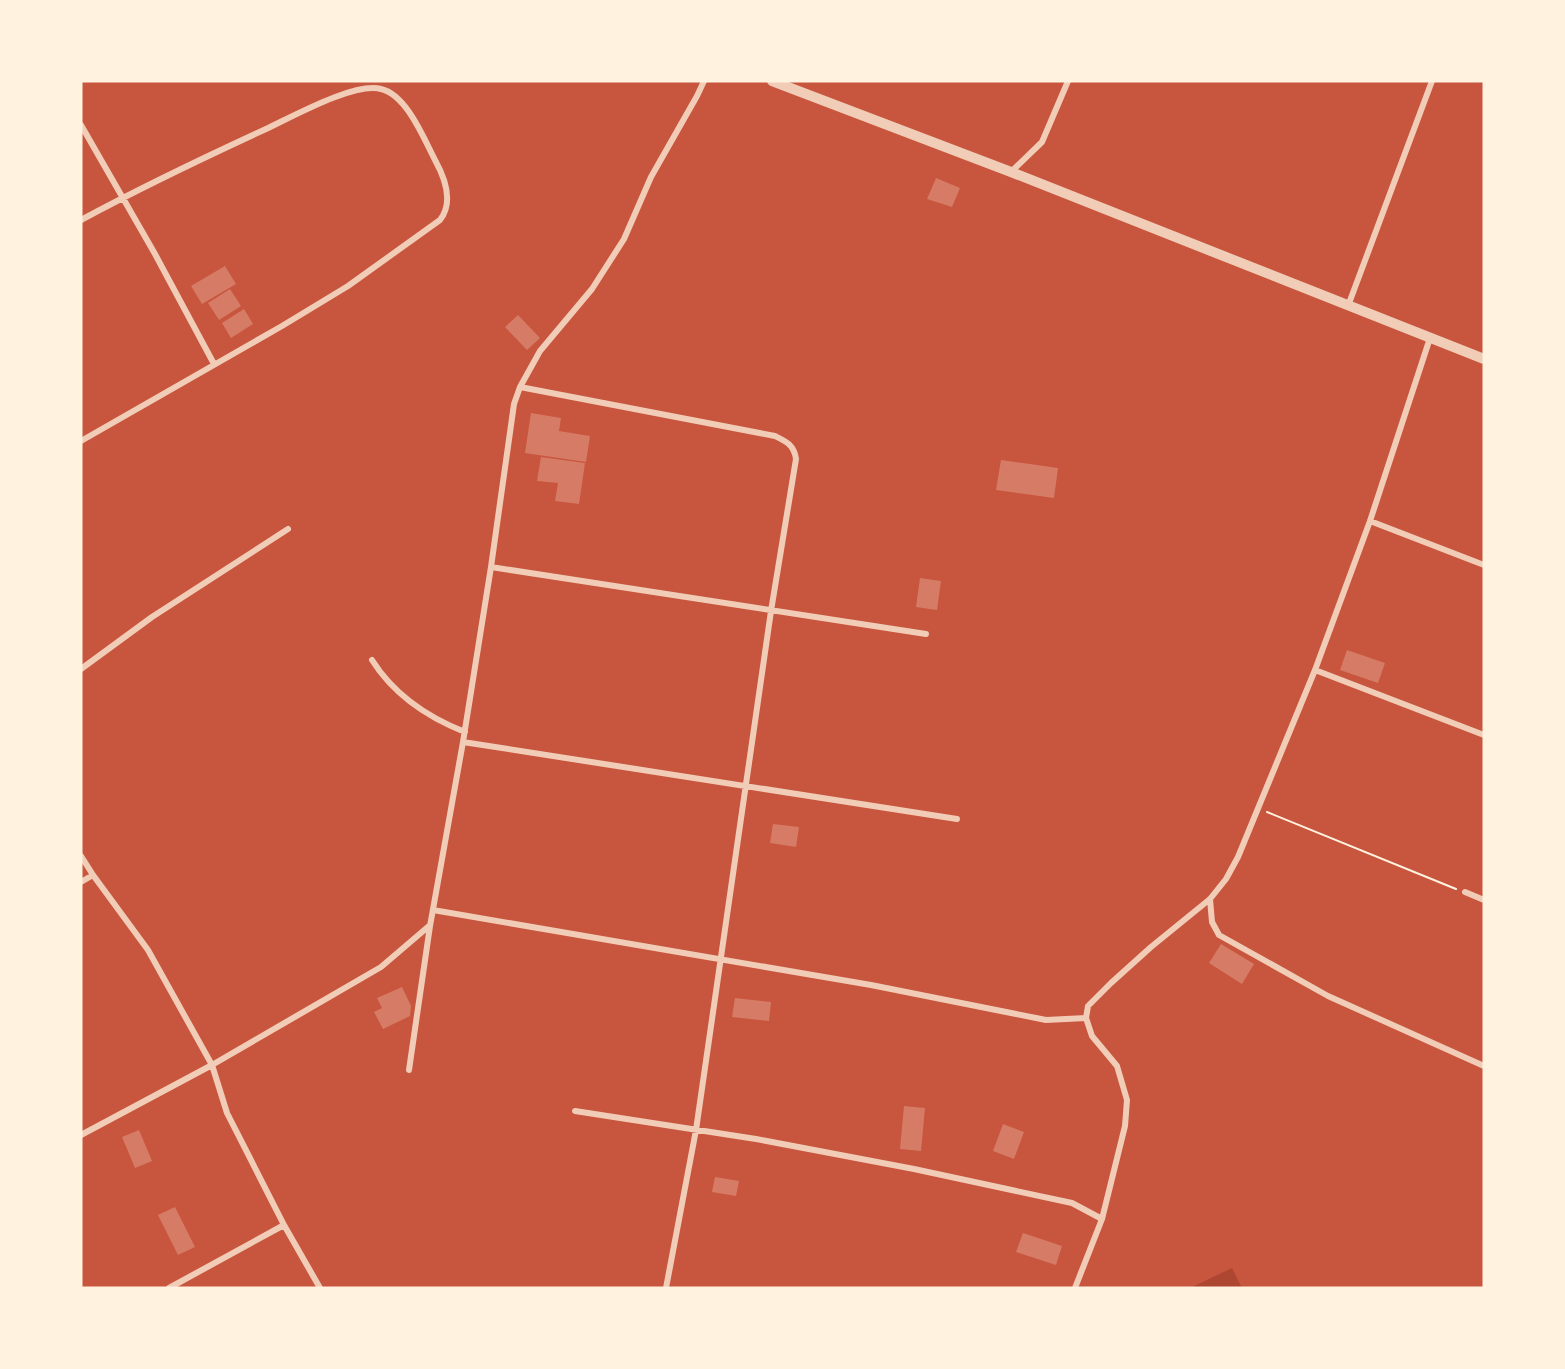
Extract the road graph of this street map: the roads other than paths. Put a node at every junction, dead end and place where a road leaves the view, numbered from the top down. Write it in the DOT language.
graph roads {
  1 [pos="704,81"];
  2 [pos="772,81"];
  3 [pos="1068,81"];
  4 [pos="1432,81"];
  5 [pos="81,125"];
  6 [pos="1011,172"];
  7 [pos="123,197"];
  8 [pos="81,220"];
  9 [pos="1348,306"];
  10 [pos="1430,338"];
  11 [pos="1484,359"];
  12 [pos="214,364"];
  13 [pos="520,387"];
  14 [pos="81,441"];
  15 [pos="1370,521"];
  16 [pos="288,529"];
  17 [pos="1484,565"];
  18 [pos="491,567"];
  19 [pos="771,610"];
  20 [pos="927,634"];
  21 [pos="372,660"];
  22 [pos="81,669"];
  23 [pos="1315,670"];
  24 [pos="465,732"];
  25 [pos="1484,735"];
  26 [pos="463,742"];
  27 [pos="746,788"];
  28 [pos="957,819"];
  29 [pos="81,856"];
  30 [pos="93,875"];
  31 [pos="81,882"];
  32 [pos="1465,892"];
  33 [pos="1210,899"];
  34 [pos="1484,900"];
  35 [pos="433,910"];
  36 [pos="430,926"];
  37 [pos="719,958"];
  38 [pos="1086,1018"];
  39 [pos="212,1065"];
  40 [pos="1484,1066"];
  41 [pos="409,1070"];
  42 [pos="575,1111"];
  43 [pos="696,1130"];
  44 [pos="81,1135"];
  45 [pos="1102,1219"];
  46 [pos="284,1225"];
  47 [pos="169,1288"];
  48 [pos="320,1288"];
  49 [pos="666,1288"];
  50 [pos="1075,1288"];
  1 -- 13 [label="street"];
  2 -- 6 [label="street"];
  3 -- 6 [label="street"];
  4 -- 9 [label="street"];
  5 -- 7 [label="street"];
  6 -- 9 [label="street"];
  7 -- 8 [label="street"];
  7 -- 12 [label="street"];
  7 -- 12 [label="street"];
  9 -- 10 [label="street"];
  10 -- 11 [label="street"];
  10 -- 15 [label="street"];
  12 -- 14 [label="street"];
  13 -- 18 [label="street"];
  13 -- 19 [label="street"];
  15 -- 17 [label="street"];
  15 -- 23 [label="street"];
  16 -- 22 [label="street"];
  18 -- 19 [label="street"];
  18 -- 24 [label="street"];
  19 -- 20 [label="street"];
  19 -- 27 [label="street"];
  21 -- 24 [label="street"];
  23 -- 25 [label="street"];
  23 -- 33 [label="street"];
  24 -- 26 [label="street"];
  26 -- 27 [label="street"];
  26 -- 35 [label="street"];
  27 -- 28 [label="street"];
  27 -- 37 [label="street"];
  29 -- 30 [label="street"];
  30 -- 31 [label="street"];
  30 -- 39 [label="street"];
  32 -- 34 [label="street"];
  33 -- 38 [label="street"];
  33 -- 40 [label="street"];
  35 -- 36 [label="street"];
  35 -- 37 [label="street"];
  36 -- 39 [label="street"];
  36 -- 41 [label="street"];
  37 -- 38 [label="street"];
  37 -- 43 [label="street"];
  38 -- 45 [label="street"];
  39 -- 44 [label="street"];
  39 -- 46 [label="street"];
  42 -- 43 [label="street"];
  43 -- 45 [label="street"];
  43 -- 49 [label="street"];
  45 -- 50 [label="street"];
  46 -- 47 [label="street"];
  46 -- 48 [label="street"];
}
